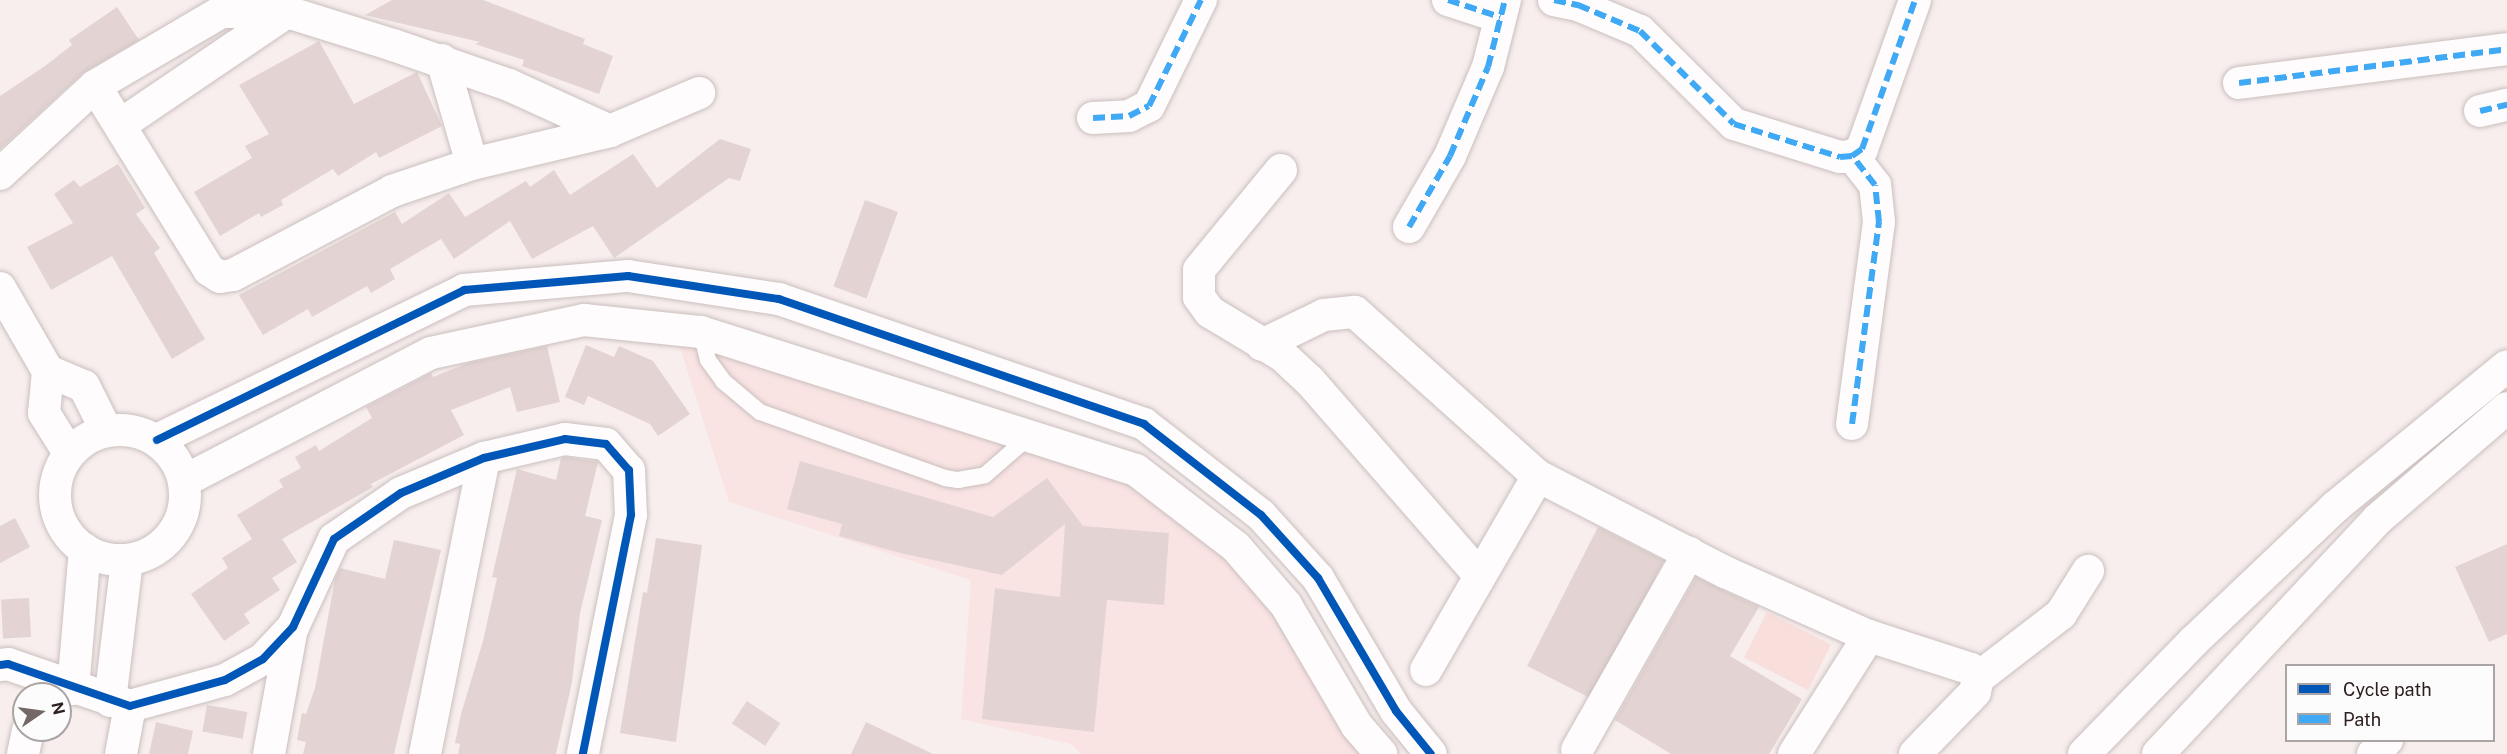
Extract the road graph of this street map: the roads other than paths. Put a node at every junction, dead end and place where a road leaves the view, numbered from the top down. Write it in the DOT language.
graph roads {
  1 [pos="1201,0"];
  2 [pos="1448,0"];
  3 [pos="1554,0"];
  4 [pos="1915,0"];
  5 [pos="1502,8"];
  6 [pos="287,12"];
  7 [pos="2507,49"];
  8 [pos="442,60"];
  9 [pos="2239,83"];
  10 [pos="95,86"];
  11 [pos="699,93"];
  12 [pos="1093,118"];
  13 [pos="120,125"];
  14 [pos="610,131"];
  15 [pos="1852,156"];
  16 [pos="472,164"];
  17 [pos="1281,170"];
  18 [pos="0,174"];
  19 [pos="1409,227"];
  20 [pos="705,285"];
  21 [pos="0,288"];
  22 [pos="701,332"];
  23 [pos="1262,345"];
  24 [pos="2507,366"];
  25 [pos="48,372"];
  26 [pos="1044,391"];
  27 [pos="2507,408"];
  28 [pos="1852,424"];
  29 [pos="105,430"];
  30 [pos="1031,435"];
  31 [pos="157,440"];
  32 [pos="69,453"];
  33 [pos="484,458"];
  34 [pos="1538,476"];
  35 [pos="184,481"];
  36 [pos="85,550"];
  37 [pos="1689,553"];
  38 [pos="127,560"];
  39 [pos="2088,571"];
  40 [pos="1479,575"];
  41 [pos="292,627"];
  42 [pos="1869,636"];
  43 [pos="0,665"];
  44 [pos="1426,669"];
  45 [pos="1978,678"];
  46 [pos="34,682"];
  47 [pos="73,689"];
  48 [pos="120,704"];
  49 [pos="2386,742"];
  50 [pos="1570,753"];
  51 [pos="121,754"];
  52 [pos="269,754"];
  53 [pos="425,754"];
  54 [pos="583,754"];
  55 [pos="1381,754"];
  56 [pos="1431,754"];
  57 [pos="1794,754"];
  58 [pos="1915,754"];
  59 [pos="2084,754"];
  60 [pos="2158,754"];
  61 [pos="2373,754"];
  1 -- 12 [label="street"];
  2 -- 5 [label="street"];
  3 -- 15 [label="street"];
  4 -- 15 [label="street"];
  5 -- 19 [label="street"];
  6 -- 8 [label="street"];
  6 -- 10 [label="street"];
  6 -- 13 [label="street"];
  7 -- 9 [label="street"];
  8 -- 14 [label="street"];
  8 -- 16 [label="street"];
  10 -- 13 [label="street"];
  10 -- 18 [label="street"];
  11 -- 14 [label="street"];
  13 -- 16 [label="street"];
  14 -- 16 [label="street"];
  15 -- 28 [label="street"];
  17 -- 23 [label="street"];
  20 -- 22 [label="street"];
  20 -- 26 [label="street"];
  20 -- 31 [label="street"];
  21 -- 25 [label="street"];
  22 -- 30 [label="street"];
  22 -- 30 [label="lane"];
  22 -- 35 [label="street"];
  23 -- 34 [label="street"];
  23 -- 40 [label="street"];
  24 -- 59 [label="street"];
  25 -- 29 [label="street"];
  25 -- 32 [label="street"];
  26 -- 30 [label="street"];
  26 -- 56 [label="street"];
  27 -- 60 [label="street"];
  29 -- 31 [label="street"];
  29 -- 32 [label="street"];
  30 -- 55 [label="street"];
  31 -- 35 [label="street"];
  32 -- 36 [label="street"];
  33 -- 41 [label="street"];
  33 -- 53 [label="street"];
  33 -- 54 [label="street"];
  34 -- 37 [label="street"];
  34 -- 40 [label="street"];
  35 -- 38 [label="street"];
  36 -- 38 [label="street"];
  36 -- 47 [label="street"];
  37 -- 42 [label="street"];
  37 -- 50 [label="street"];
  38 -- 48 [label="street"];
  39 -- 45 [label="street"];
  40 -- 44 [label="street"];
  41 -- 48 [label="street"];
  41 -- 52 [label="street"];
  42 -- 45 [label="street"];
  42 -- 57 [label="street"];
  43 -- 46 [label="street"];
  45 -- 58 [label="street"];
  47 -- 48 [label="street"];
  48 -- 51 [label="street"];
  49 -- 61 [label="street"];
}
